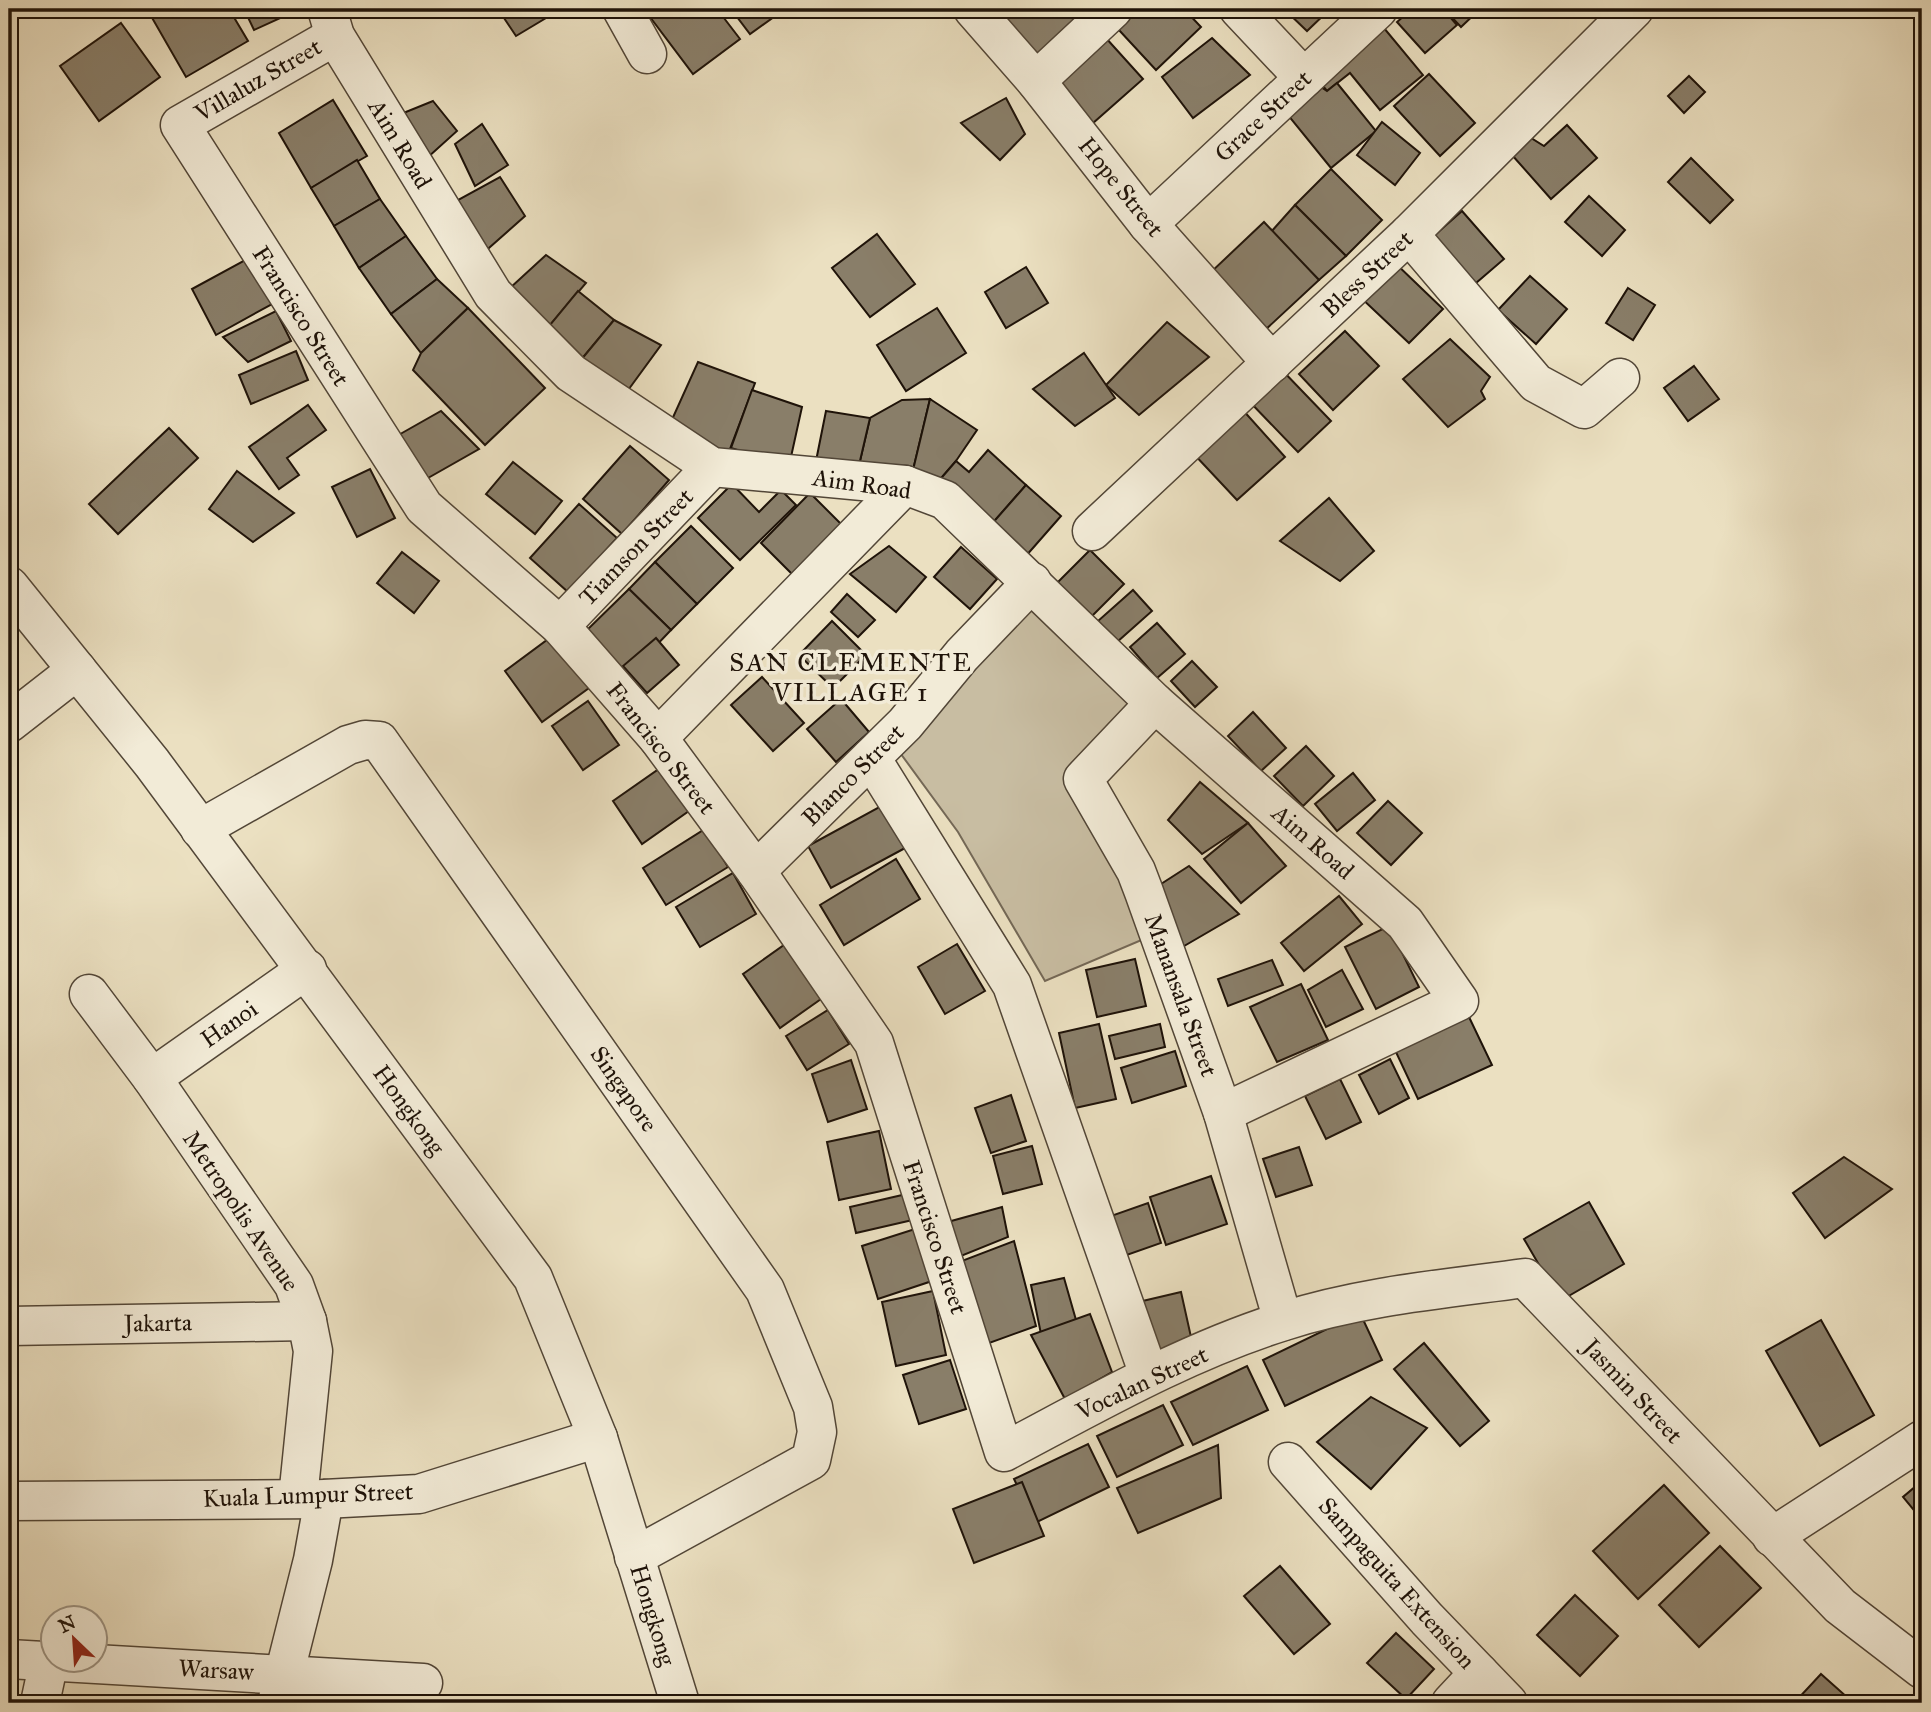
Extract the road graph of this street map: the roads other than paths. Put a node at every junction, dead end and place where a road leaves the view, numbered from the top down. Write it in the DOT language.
graph roads {
  1 [pos="622,9"];
  2 [pos="973,9"];
  3 [pos="1113,9"];
  4 [pos="1239,9"];
  5 [pos="1378,9"];
  6 [pos="1634,9"];
  7 [pos="331,22"];
  8 [pos="647,54"];
  9 [pos="1304,78"];
  10 [pos="1036,81"];
  11 [pos="180,125"];
  12 [pos="1148,224"];
  13 [pos="1409,234"];
  14 [pos="1272,363"];
  15 [pos="1620,378"];
  16 [pos="712,467"];
  17 [pos="905,485"];
  18 [pos="1092,531"];
  19 [pos="1032,582"];
  20 [pos="9,586"];
  21 [pos="560,626"];
  22 [pos="77,670"];
  23 [pos="1155,703"];
  24 [pos="9,723"];
  25 [pos="657,737"];
  26 [pos="871,758"];
  27 [pos="200,829"];
  28 [pos="755,871"];
  29 [pos="307,970"];
  30 [pos="89,994"];
  31 [pos="152,1078"];
  32 [pos="1223,1112"];
  33 [pos="307,1321"];
  34 [pos="1283,1321"];
  35 [pos="9,1326"];
  36 [pos="1149,1375"];
  37 [pos="598,1438"];
  38 [pos="1922,1440"];
  39 [pos="1004,1452"];
  40 [pos="1288,1462"];
  41 [pos="311,1498"];
  42 [pos="9,1501"];
  43 [pos="1772,1538"];
  44 [pos="635,1556"];
  45 [pos="9,1659"];
  46 [pos="38,1660"];
  47 [pos="108,1668"];
  48 [pos="1922,1669"];
  49 [pos="1479,1673"];
  50 [pos="47,1674"];
  51 [pos="423,1683"];
  52 [pos="281,1688"];
  53 [pos="40,1703"];
  54 [pos="680,1703"];
  55 [pos="1451,1703"];
  56 [pos="1508,1703"];
  1 -- 8 [label="street"];
  2 -- 10 [label="street, Hope Street"];
  3 -- 10 [label="street"];
  4 -- 9 [label="street"];
  5 -- 9 [label="street, Grace Street"];
  6 -- 13 [label="street, Bless Street"];
  7 -- 11 [label="street, Villaluz Street"];
  7 -- 16 [label="street, Aim Road"];
  9 -- 12 [label="street, Grace Street"];
  10 -- 12 [label="street, Hope Street"];
  11 -- 21 [label="street, Francisco Street"];
  12 -- 14 [label="street, Hope Street"];
  13 -- 14 [label="street, Bless Street"];
  13 -- 15 [label="street"];
  14 -- 18 [label="street, Bless Street"];
  16 -- 17 [label="street, Aim Road"];
  16 -- 21 [label="street, Tiamson Street"];
  17 -- 19 [label="street, Aim Road"];
  17 -- 25 [label="street"];
  19 -- 23 [label="street, Aim Road"];
  19 -- 26 [label="street, Blanco Street"];
  20 -- 22 [label="street, Hongkong"];
  21 -- 25 [label="street, Francisco Street"];
  22 -- 24 [label="street"];
  22 -- 27 [label="street, Hongkong"];
  23 -- 32 [label="street, Manansala Street"];
  23 -- 32 [label="street, Aim Road"];
  25 -- 28 [label="street, Francisco Street"];
  26 -- 28 [label="street, Blanco Street"];
  26 -- 36 [label="street"];
  27 -- 29 [label="street, Hongkong"];
  27 -- 44 [label="street, Singapore"];
  28 -- 39 [label="street, Francisco Street"];
  29 -- 31 [label="street, Hanoi"];
  29 -- 37 [label="street, Hongkong"];
  30 -- 31 [label="street, Metropolis Avenue"];
  31 -- 33 [label="street, Metropolis Avenue"];
  32 -- 34 [label="street, Manansala Street"];
  33 -- 35 [label="street, Jakarta"];
  33 -- 41 [label="street, Metropolis Avenue"];
  34 -- 36 [label="street, Vocalan Street"];
  34 -- 43 [label="street, Jasmin Street"];
  36 -- 39 [label="street, Vocalan Street"];
  37 -- 41 [label="street, Kuala Lumpur Street"];
  37 -- 44 [label="street, Hongkong"];
  38 -- 43 [label="street"];
  40 -- 49 [label="street, Sampaguita Extension"];
  41 -- 42 [label="street, Kuala Lumpur Street"];
  41 -- 52 [label="street, Metropolis Avenue"];
  43 -- 48 [label="street, Jasmin Street"];
  44 -- 54 [label="street, Hongkong"];
  45 -- 46 [label="street, Warsaw"];
  47 -- 52 [label="street, Warsaw"];
  49 -- 55 [label="street"];
  49 -- 56 [label="street, Sampaguita Extension"];
  50 -- 53 [label="street"];
  51 -- 52 [label="street, Warsaw"];
}
